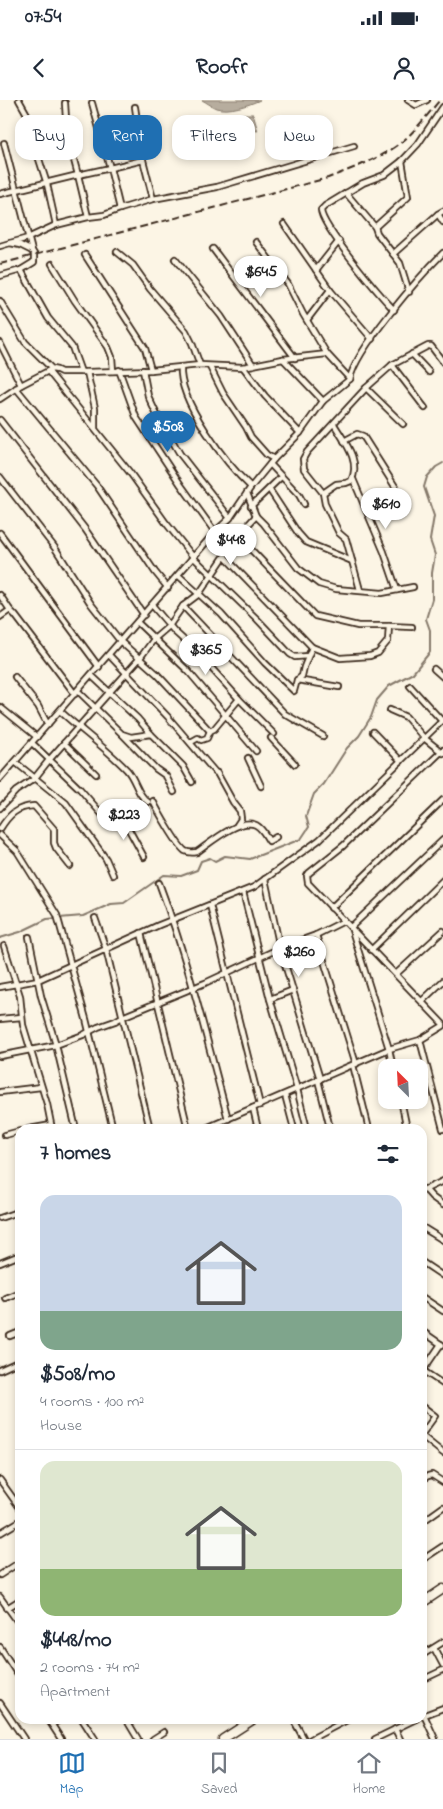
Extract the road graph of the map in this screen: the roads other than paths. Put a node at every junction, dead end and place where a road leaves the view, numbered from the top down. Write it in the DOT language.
graph roads {
  1 [pos="19,100"];
  2 [pos="408,100"];
  3 [pos="427,100"];
  4 [pos="65,102"];
  5 [pos="92,103"];
  6 [pos="135,107"];
  7 [pos="443,107"];
  8 [pos="136,115"];
  9 [pos="4,143"];
  10 [pos="354,146"];
  11 [pos="333,152"];
  12 [pos="143,160"];
  13 [pos="306,160"];
  14 [pos="402,161"];
  15 [pos="110,168"];
  16 [pos="78,175"];
  17 [pos="47,184"];
  18 [pos="16,191"];
  19 [pos="346,193"];
  20 [pos="0,194"];
  21 [pos="153,199"];
  22 [pos="120,209"];
  23 [pos="443,211"];
  24 [pos="438,214"];
  25 [pos="88,217"];
  26 [pos="443,222"];
  27 [pos="284,224"];
  28 [pos="56,225"];
  29 [pos="375,227"];
  30 [pos="28,238"];
  31 [pos="339,241"];
  32 [pos="256,242"];
  33 [pos="10,243"];
  34 [pos="0,246"];
  35 [pos="213,249"];
  36 [pos="32,251"];
  37 [pos="118,252"];
  38 [pos="443,253"];
  39 [pos="393,254"];
  40 [pos="85,255"];
  41 [pos="175,259"];
  42 [pos="52,264"];
  43 [pos="21,270"];
  44 [pos="316,270"];
  45 [pos="0,276"];
  46 [pos="330,290"];
  47 [pos="409,292"];
  48 [pos="0,301"];
  49 [pos="394,310"];
  50 [pos="307,320"];
  51 [pos="372,339"];
  52 [pos="0,342"];
  53 [pos="327,354"];
  54 [pos="412,354"];
  55 [pos="295,358"];
  56 [pos="284,359"];
  57 [pos="443,362"];
  58 [pos="252,365"];
  59 [pos="392,365"];
  60 [pos="200,366"];
  61 [pos="181,367"];
  62 [pos="210,367"];
  63 [pos="244,367"];
  64 [pos="50,370"];
  65 [pos="119,370"];
  66 [pos="143,370"];
  67 [pos="151,370"];
  68 [pos="113,371"];
  69 [pos="84,372"];
  70 [pos="429,372"];
  71 [pos="350,379"];
  72 [pos="21,385"];
  73 [pos="16,388"];
  74 [pos="366,388"];
  75 [pos="0,399"];
  76 [pos="324,401"];
  77 [pos="425,408"];
  78 [pos="0,420"];
  79 [pos="334,424"];
  80 [pos="403,424"];
  81 [pos="95,430"];
  82 [pos="300,433"];
  83 [pos="344,441"];
  84 [pos="274,459"];
  85 [pos="270,464"];
  86 [pos="0,477"];
  87 [pos="280,477"];
  88 [pos="353,478"];
  89 [pos="252,487"];
  90 [pos="396,488"];
  91 [pos="269,489"];
  92 [pos="247,493"];
  93 [pos="323,493"];
  94 [pos="304,504"];
  95 [pos="251,506"];
  96 [pos="256,516"];
  97 [pos="230,518"];
  98 [pos="216,532"];
  99 [pos="0,534"];
  100 [pos="238,536"];
  101 [pos="225,557"];
  102 [pos="194,558"];
  103 [pos="352,561"];
  104 [pos="179,576"];
  105 [pos="212,576"];
  106 [pos="414,587"];
  107 [pos="168,588"];
  108 [pos="360,590"];
  109 [pos="397,590"];
  110 [pos="199,594"];
  111 [pos="0,595"];
  112 [pos="152,605"];
  113 [pos="183,606"];
  114 [pos="10,610"];
  115 [pos="144,615"];
  116 [pos="0,617"];
  117 [pos="138,622"];
  118 [pos="170,626"];
  119 [pos="389,626"];
  120 [pos="412,627"];
  121 [pos="154,639"];
  122 [pos="121,642"];
  123 [pos="312,646"];
  124 [pos="109,655"];
  125 [pos="308,656"];
  126 [pos="140,658"];
  127 [pos="99,667"];
  128 [pos="434,669"];
  129 [pos="126,674"];
  130 [pos="91,676"];
  131 [pos="15,677"];
  132 [pos="443,677"];
  133 [pos="297,680"];
  134 [pos="410,686"];
  135 [pos="340,688"];
  136 [pos="109,692"];
  137 [pos="76,693"];
  138 [pos="239,699"];
  139 [pos="0,707"];
  140 [pos="94,708"];
  141 [pos="390,710"];
  142 [pos="60,711"];
  143 [pos="226,715"];
  144 [pos="442,721"];
  145 [pos="48,725"];
  146 [pos="78,727"];
  147 [pos="210,731"];
  148 [pos="373,732"];
  149 [pos="122,734"];
  150 [pos="151,734"];
  151 [pos="323,736"];
  152 [pos="38,738"];
  153 [pos="424,738"];
  154 [pos="191,742"];
  155 [pos="32,743"];
  156 [pos="64,743"];
  157 [pos="256,751"];
  158 [pos="443,752"];
  159 [pos="248,758"];
  160 [pos="49,760"];
  161 [pos="401,761"];
  162 [pos="15,762"];
  163 [pos="295,764"];
  164 [pos="96,774"];
  165 [pos="0,779"];
  166 [pos="34,779"];
  167 [pos="192,782"];
  168 [pos="261,786"];
  169 [pos="174,792"];
  170 [pos="443,800"];
  171 [pos="0,808"];
  172 [pos="120,815"];
  173 [pos="106,819"];
  174 [pos="237,825"];
  175 [pos="0,829"];
  176 [pos="0,835"];
  177 [pos="276,837"];
  178 [pos="443,840"];
  179 [pos="144,857"];
  180 [pos="70,866"];
  181 [pos="113,875"];
  182 [pos="265,879"];
  183 [pos="443,880"];
  184 [pos="159,883"];
  185 [pos="243,892"];
  186 [pos="210,905"];
  187 [pos="331,908"];
  188 [pos="95,918"];
  189 [pos="173,919"];
  190 [pos="344,921"];
  191 [pos="351,927"];
  192 [pos="443,931"];
  193 [pos="141,933"];
  194 [pos="316,935"];
  195 [pos="29,937"];
  196 [pos="4,946"];
  197 [pos="280,948"];
  198 [pos="106,949"];
  199 [pos="371,950"];
  200 [pos="259,958"];
  201 [pos="71,965"];
  202 [pos="226,973"];
  203 [pos="396,974"];
  204 [pos="38,980"];
  205 [pos="443,981"];
  206 [pos="16,985"];
  207 [pos="0,987"];
  208 [pos="193,987"];
  209 [pos="293,990"];
  210 [pos="270,999"];
  211 [pos="422,1001"];
  212 [pos="159,1002"];
  213 [pos="22,1017"];
  214 [pos="122,1017"];
  215 [pos="0,1019"];
  216 [pos="443,1025"];
  217 [pos="89,1031"];
  218 [pos="420,1040"];
  219 [pos="56,1046"];
  220 [pos="389,1049"];
  221 [pos="31,1051"];
  222 [pos="0,1056"];
  223 [pos="391,1059"];
  224 [pos="354,1065"];
  225 [pos="319,1080"];
  226 [pos="41,1087"];
  227 [pos="298,1089"];
  228 [pos="0,1092"];
  229 [pos="285,1094"];
  230 [pos="260,1105"];
  231 [pos="253,1108"];
  232 [pos="403,1109"];
  233 [pos="228,1119"];
  234 [pos="50,1124"];
  235 [pos="75,1124"];
  236 [pos="112,1124"];
  237 [pos="149,1124"];
  238 [pos="187,1124"];
  239 [pos="216,1124"];
  240 [pos="257,1124"];
  241 [pos="293,1124"];
  242 [pos="306,1124"];
  243 [pos="329,1124"];
  244 [pos="368,1124"];
  245 [pos="406,1124"];
  246 [pos="443,1129"];
  247 [pos="15,1132"];
  248 [pos="5,1135"];
  249 [pos="443,1181"];
  250 [pos="427,1189"];
  251 [pos="427,1193"];
  252 [pos="443,1205"];
  253 [pos="15,1214"];
  254 [pos="0,1218"];
  255 [pos="427,1229"];
  256 [pos="443,1240"];
  257 [pos="15,1257"];
  258 [pos="0,1263"];
  259 [pos="427,1265"];
  260 [pos="443,1276"];
  261 [pos="15,1294"];
  262 [pos="5,1298"];
  263 [pos="427,1300"];
  264 [pos="443,1311"];
  265 [pos="15,1334"];
  266 [pos="427,1334"];
  267 [pos="10,1336"];
  268 [pos="442,1345"];
  269 [pos="15,1363"];
  270 [pos="427,1366"];
  271 [pos="0,1370"];
  272 [pos="427,1374"];
  273 [pos="443,1384"];
  274 [pos="427,1410"];
  275 [pos="427,1428"];
  276 [pos="427,1439"];
  277 [pos="443,1444"];
  278 [pos="441,1451"];
  279 [pos="427,1478"];
  280 [pos="0,1480"];
  281 [pos="443,1482"];
  282 [pos="15,1501"];
  283 [pos="443,1506"];
  284 [pos="427,1518"];
  285 [pos="15,1524"];
  286 [pos="0,1532"];
  287 [pos="443,1546"];
  288 [pos="427,1557"];
  289 [pos="15,1565"];
  290 [pos="0,1575"];
  291 [pos="443,1588"];
  292 [pos="0,1596"];
  293 [pos="427,1599"];
  294 [pos="15,1603"];
  295 [pos="7,1608"];
  296 [pos="15,1618"];
  297 [pos="443,1642"];
  298 [pos="0,1647"];
  299 [pos="434,1648"];
  300 [pos="427,1652"];
  301 [pos="443,1665"];
  302 [pos="15,1670"];
  303 [pos="443,1670"];
  304 [pos="427,1678"];
  305 [pos="0,1703"];
  306 [pos="443,1708"];
  307 [pos="2,1709"];
  308 [pos="427,1714"];
  309 [pos="427,1723"];
  310 [pos="52,1724"];
  311 [pos="85,1724"];
  312 [pos="129,1724"];
  313 [pos="246,1724"];
  314 [pos="296,1724"];
  315 [pos="340,1724"];
  316 [pos="406,1724"];
  317 [pos="395,1729"];
  318 [pos="164,1732"];
  319 [pos="24,1739"];
  320 [pos="61,1739"];
  321 [pos="95,1739"];
  322 [pos="138,1739"];
  323 [pos="153,1739"];
  324 [pos="223,1739"];
  325 [pos="304,1739"];
  326 [pos="311,1739"];
  327 [pos="375,1739"];
  328 [pos="400,1739"];
  329 [pos="435,1739"];
  1 -- 17 [label="street"];
  2 -- 3 [label="street"];
  4 -- 16 [label="street"];
  5 -- 15 [label="street"];
  6 -- 8 [label="street"];
  7 -- 14 [label="street"];
  9 -- 18 [label="street"];
  10 -- 11 [label="street"];
  12 -- 15 [label="street"];
  12 -- 21 [label="street"];
  13 -- 21 [label="street"];
  14 -- 19 [label="street"];
  14 -- 29 [label="street"];
  15 -- 16 [label="street"];
  15 -- 22 [label="street"];
  16 -- 17 [label="street"];
  16 -- 25 [label="street"];
  17 -- 18 [label="street"];
  17 -- 28 [label="street"];
  18 -- 20 [label="street"];
  18 -- 30 [label="street"];
  19 -- 29 [label="street"];
  19 -- 31 [label="street"];
  21 -- 22 [label="street"];
  22 -- 25 [label="street"];
  23 -- 24 [label="street"];
  24 -- 26 [label="street"];
  24 -- 39 [label="street"];
  25 -- 28 [label="street"];
  27 -- 44 [label="street"];
  28 -- 30 [label="street"];
  29 -- 39 [label="street"];
  30 -- 33 [label="street"];
  30 -- 36 [label="street"];
  31 -- 44 [label="street"];
  31 -- 49 [label="street"];
  32 -- 50 [label="street"];
  33 -- 34 [label="street"];
  33 -- 36 [label="street"];
  35 -- 55 [label="street"];
  36 -- 43 [label="street"];
  37 -- 60 [label="street"];
  38 -- 47 [label="street"];
  39 -- 47 [label="street"];
  40 -- 67 [label="street"];
  41 -- 58 [label="street"];
  42 -- 68 [label="street"];
  43 -- 45 [label="street"];
  43 -- 69 [label="street"];
  44 -- 46 [label="street"];
  46 -- 50 [label="street"];
  46 -- 51 [label="street"];
  47 -- 49 [label="street"];
  48 -- 64 [label="street"];
  49 -- 51 [label="street"];
  50 -- 53 [label="street"];
  51 -- 71 [label="street"];
  52 -- 72 [label="street"];
  53 -- 55 [label="street"];
  53 -- 71 [label="street"];
  54 -- 57 [label="street"];
  54 -- 59 [label="street"];
  54 -- 70 [label="street"];
  55 -- 56 [label="street"];
  56 -- 58 [label="street"];
  56 -- 76 [label="street"];
  58 -- 63 [label="street"];
  59 -- 74 [label="street"];
  59 -- 77 [label="street"];
  60 -- 61 [label="street"];
  60 -- 62 [label="street"];
  61 -- 67 [label="street"];
  61 -- 89 [label="street"];
  62 -- 63 [label="street"];
  62 -- 84 [label="street"];
  63 -- 82 [label="street"];
  64 -- 69 [label="street"];
  64 -- 72 [label="street"];
  64 -- 81 [label="street"];
  65 -- 66 [label="street"];
  65 -- 68 [label="street"];
  65 -- 98 [label="street"];
  66 -- 67 [label="street"];
  66 -- 97 [label="street"];
  68 -- 69 [label="street"];
  69 -- 81 [label="street"];
  71 -- 76 [label="street"];
  72 -- 73 [label="street"];
  73 -- 75 [label="street"];
  73 -- 107 [label="street"];
  74 -- 79 [label="street"];
  74 -- 80 [label="street"];
  76 -- 82 [label="street"];
  78 -- 115 [label="street"];
  79 -- 83 [label="street"];
  79 -- 93 [label="street"];
  81 -- 102 [label="street"];
  82 -- 84 [label="street"];
  83 -- 88 [label="street"];
  83 -- 90 [label="street"];
  84 -- 85 [label="street"];
  85 -- 87 [label="street"];
  85 -- 89 [label="street"];
  86 -- 122 [label="street"];
  87 -- 91 [label="street"];
  87 -- 94 [label="street"];
  88 -- 93 [label="street"];
  88 -- 109 [label="street"];
  89 -- 92 [label="street"];
  91 -- 95 [label="street"];
  91 -- 103 [label="street"];
  92 -- 95 [label="street"];
  92 -- 97 [label="street"];
  93 -- 103 [label="street"];
  95 -- 96 [label="street"];
  96 -- 100 [label="street"];
  96 -- 108 [label="street"];
  97 -- 98 [label="street"];
  98 -- 102 [label="street"];
  99 -- 127 [label="street"];
  100 -- 101 [label="street"];
  100 -- 119 [label="street"];
  101 -- 105 [label="street"];
  101 -- 123 [label="street"];
  102 -- 104 [label="street"];
  102 -- 105 [label="street"];
  103 -- 108 [label="street"];
  104 -- 107 [label="street"];
  104 -- 110 [label="street"];
  105 -- 110 [label="street"];
  105 -- 125 [label="street"];
  106 -- 109 [label="street"];
  107 -- 112 [label="street"];
  108 -- 109 [label="street"];
  110 -- 113 [label="street"];
  110 -- 133 [label="street"];
  111 -- 114 [label="street"];
  112 -- 115 [label="street"];
  112 -- 118 [label="street"];
  113 -- 118 [label="street"];
  113 -- 151 [label="street"];
  114 -- 116 [label="street"];
  114 -- 137 [label="street"];
  115 -- 117 [label="street"];
  117 -- 121 [label="street"];
  117 -- 122 [label="street"];
  118 -- 121 [label="street"];
  118 -- 138 [label="street"];
  119 -- 120 [label="street"];
  119 -- 123 [label="street"];
  121 -- 126 [label="street"];
  121 -- 143 [label="street"];
  122 -- 124 [label="street"];
  122 -- 126 [label="street"];
  123 -- 125 [label="street"];
  124 -- 127 [label="street"];
  124 -- 129 [label="street"];
  125 -- 133 [label="street"];
  126 -- 129 [label="street"];
  126 -- 147 [label="street"];
  127 -- 130 [label="street"];
  128 -- 132 [label="street"];
  129 -- 136 [label="street"];
  129 -- 154 [label="street"];
  130 -- 136 [label="street"];
  130 -- 137 [label="street"];
  131 -- 145 [label="street"];
  133 -- 135 [label="street"];
  134 -- 144 [label="street"];
  136 -- 140 [label="street"];
  136 -- 150 [label="street"];
  137 -- 140 [label="street"];
  137 -- 142 [label="street"];
  138 -- 143 [label="street"];
  138 -- 163 [label="street"];
  139 -- 152 [label="street"];
  140 -- 146 [label="street"];
  140 -- 149 [label="street"];
  141 -- 153 [label="street"];
  142 -- 145 [label="street"];
  142 -- 146 [label="street"];
  143 -- 147 [label="street"];
  143 -- 157 [label="street"];
  144 -- 153 [label="street"];
  145 -- 152 [label="street"];
  146 -- 156 [label="street"];
  146 -- 174 [label="street"];
  147 -- 154 [label="street"];
  148 -- 161 [label="street"];
  149 -- 150 [label="street"];
  149 -- 169 [label="street"];
  150 -- 167 [label="street"];
  152 -- 155 [label="street"];
  153 -- 158 [label="street"];
  153 -- 161 [label="street"];
  154 -- 174 [label="street"];
  155 -- 160 [label="street"];
  155 -- 162 [label="street"];
  156 -- 160 [label="street"];
  156 -- 164 [label="street"];
  158 -- 187 [label="street"];
  159 -- 168 [label="street"];
  160 -- 166 [label="street"];
  160 -- 173 [label="street"];
  161 -- 182 [label="street"];
  162 -- 165 [label="street"];
  162 -- 166 [label="street"];
  166 -- 171 [label="street"];
  166 -- 181 [label="street"];
  170 -- 187 [label="street"];
  172 -- 179 [label="street"];
  174 -- 177 [label="street"];
  175 -- 180 [label="street"];
  176 -- 201 [label="street"];
  178 -- 191 [label="street"];
  182 -- 185 [label="street"];
  182 -- 197 [label="street"];
  183 -- 199 [label="street"];
  184 -- 189 [label="street"];
  185 -- 186 [label="street"];
  185 -- 200 [label="street"];
  186 -- 189 [label="street"];
  186 -- 202 [label="street"];
  187 -- 190 [label="street"];
  188 -- 198 [label="street"];
  189 -- 193 [label="street"];
  189 -- 208 [label="street"];
  190 -- 191 [label="street"];
  190 -- 194 [label="street"];
  191 -- 199 [label="street"];
  191 -- 220 [label="street"];
  192 -- 203 [label="street"];
  193 -- 198 [label="street"];
  193 -- 212 [label="street"];
  194 -- 197 [label="street"];
  194 -- 224 [label="street"];
  195 -- 204 [label="street"];
  196 -- 206 [label="street"];
  197 -- 200 [label="street"];
  197 -- 209 [label="street"];
  198 -- 201 [label="street"];
  198 -- 214 [label="street"];
  199 -- 203 [label="street"];
  200 -- 202 [label="street"];
  200 -- 210 [label="street"];
  201 -- 204 [label="street"];
  201 -- 217 [label="street"];
  202 -- 208 [label="street"];
  202 -- 230 [label="street"];
  203 -- 211 [label="street"];
  204 -- 206 [label="street"];
  204 -- 219 [label="street"];
  205 -- 211 [label="street"];
  206 -- 207 [label="street"];
  206 -- 213 [label="street"];
  208 -- 212 [label="street"];
  208 -- 233 [label="street"];
  209 -- 210 [label="street"];
  209 -- 225 [label="street"];
  210 -- 227 [label="street"];
  211 -- 216 [label="street"];
  212 -- 214 [label="street"];
  212 -- 238 [label="street"];
  213 -- 215 [label="street"];
  213 -- 221 [label="street"];
  214 -- 217 [label="street"];
  214 -- 237 [label="street"];
  216 -- 218 [label="street"];
  217 -- 219 [label="street"];
  217 -- 236 [label="street"];
  218 -- 220 [label="street"];
  218 -- 246 [label="street"];
  219 -- 221 [label="street"];
  219 -- 235 [label="street"];
  220 -- 223 [label="street"];
  220 -- 224 [label="street"];
  221 -- 222 [label="street"];
  221 -- 226 [label="street"];
  224 -- 225 [label="street"];
  224 -- 244 [label="street"];
  225 -- 227 [label="street"];
  225 -- 243 [label="street"];
  226 -- 228 [label="street"];
  226 -- 234 [label="street"];
  227 -- 229 [label="street"];
  227 -- 242 [label="street"];
  229 -- 230 [label="street"];
  229 -- 241 [label="street"];
  230 -- 231 [label="street"];
  231 -- 233 [label="street"];
  231 -- 240 [label="street"];
  232 -- 245 [label="street"];
  233 -- 239 [label="street"];
  247 -- 248 [label="street"];
  249 -- 250 [label="street"];
  251 -- 252 [label="street"];
  253 -- 254 [label="street"];
  255 -- 256 [label="street"];
  257 -- 258 [label="street"];
  259 -- 260 [label="street"];
  261 -- 262 [label="street"];
  263 -- 264 [label="street"];
  265 -- 267 [label="street"];
  266 -- 268 [label="street"];
  268 -- 270 [label="street"];
  269 -- 271 [label="street"];
  272 -- 273 [label="street"];
  274 -- 275 [label="street"];
  276 -- 278 [label="street"];
  277 -- 278 [label="street"];
  279 -- 281 [label="street"];
  280 -- 282 [label="street"];
  283 -- 284 [label="street"];
  285 -- 286 [label="street"];
  287 -- 288 [label="street"];
  289 -- 290 [label="street"];
  291 -- 293 [label="highway"];
  292 -- 295 [label="street"];
  294 -- 295 [label="street"];
  295 -- 296 [label="street"];
  297 -- 299 [label="street"];
  298 -- 302 [label="street"];
  299 -- 300 [label="street"];
  299 -- 301 [label="street"];
  303 -- 304 [label="street"];
  305 -- 307 [label="street"];
  306 -- 308 [label="street"];
  307 -- 319 [label="street"];
  309 -- 329 [label="street"];
  310 -- 320 [label="street"];
  311 -- 321 [label="street"];
  312 -- 322 [label="street"];
  313 -- 324 [label="highway"];
  314 -- 325 [label="street"];
  315 -- 326 [label="street"];
  316 -- 317 [label="street"];
  317 -- 327 [label="street"];
  317 -- 328 [label="street"];
  318 -- 323 [label="street"];
}
